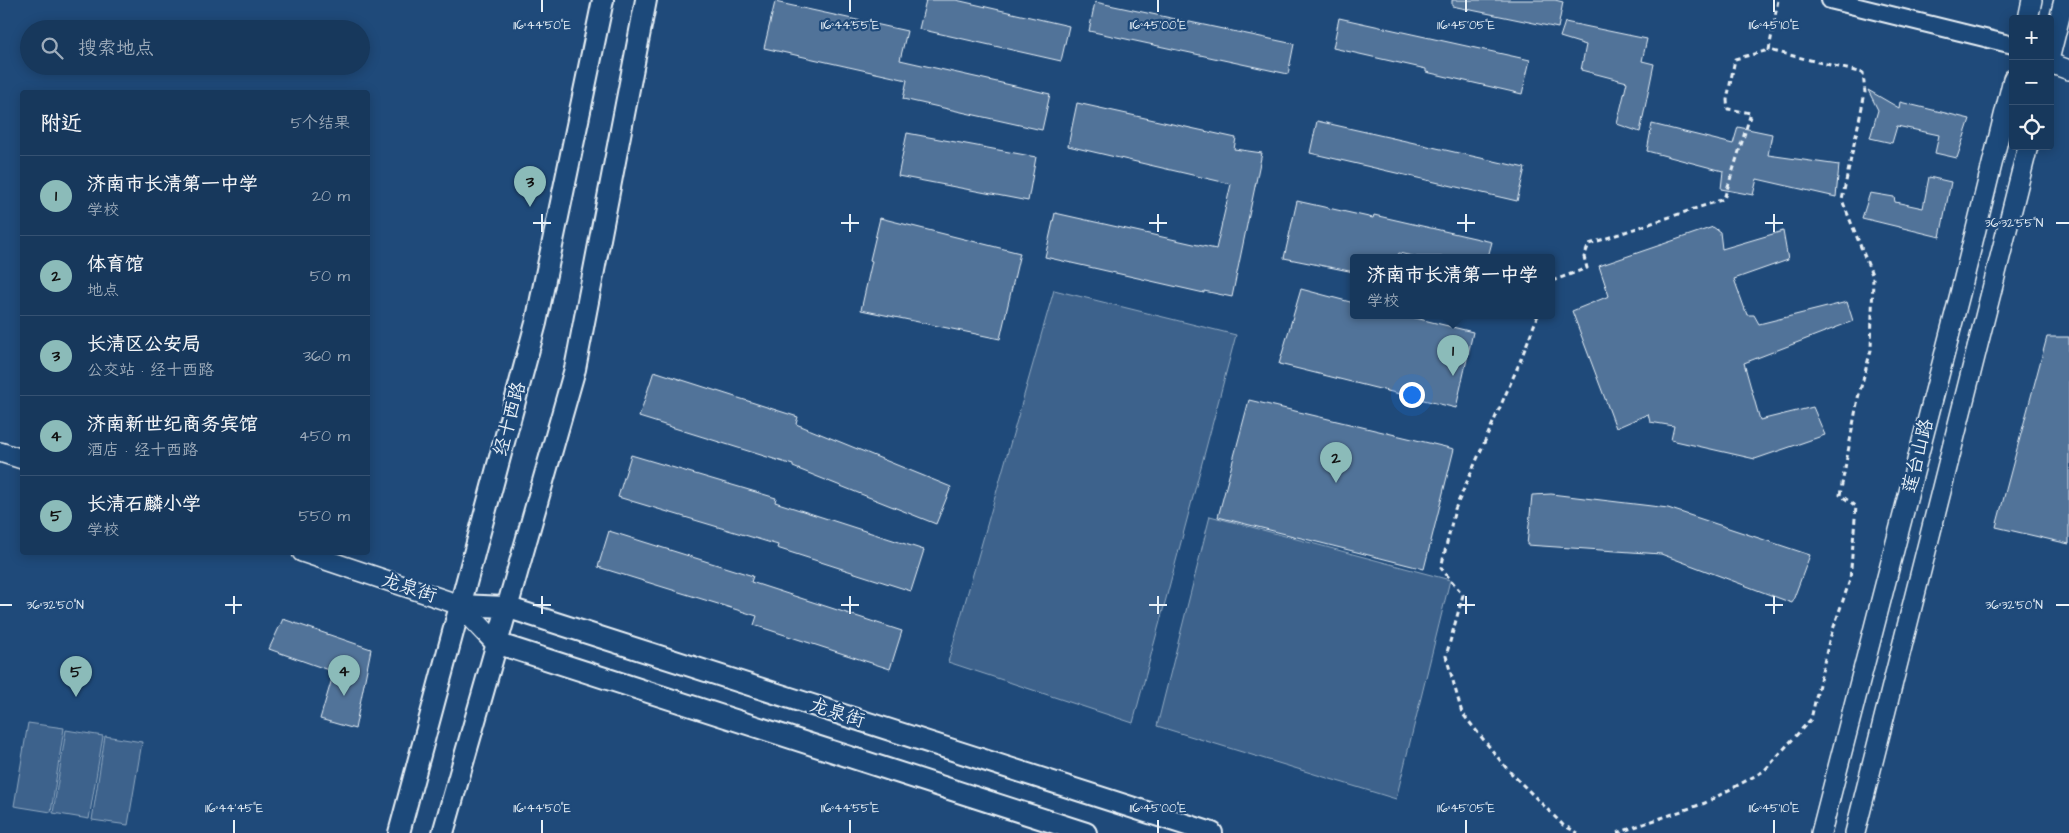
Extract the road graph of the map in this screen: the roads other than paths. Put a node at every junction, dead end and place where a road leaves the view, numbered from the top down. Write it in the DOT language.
graph roads {
  1 [pos="603,0"];
  2 [pos="646,0"];
  3 [pos="1830,0"];
  4 [pos="2032,0"];
  5 [pos="2064,0"];
  6 [pos="2029,15"];
  7 [pos="2009,44"];
  8 [pos="2055,52"];
  9 [pos="2069,70"];
  10 [pos="2009,95"];
  11 [pos="2027,150"];
  12 [pos="0,452"];
  13 [pos="20,458"];
  14 [pos="311,555"];
  15 [pos="460,605"];
  16 [pos="506,607"];
  17 [pos="496,643"];
  18 [pos="399,833"];
  19 [pos="444,833"];
  20 [pos="1086,833"];
  21 [pos="1212,833"];
  22 [pos="1821,833"];
  23 [pos="1855,833"];
  1 -- 15 [label="main road, 经十西路"];
  2 -- 16 [label="main road"];
  3 -- 7 [label="street"];
  4 -- 6 [label="main road"];
  5 -- 8 [label="main road"];
  8 -- 9 [label="main road"];
  10 -- 22 [label="main road, 莲台山路"];
  11 -- 23 [label="main road, 莲台山路"];
  12 -- 13 [label="main road"];
  14 -- 15 [label="main road, 龙泉街"];
  15 -- 16 [label="main road, 龙泉街"];
  15 -- 17 [label="main road, 龙泉街"];
  15 -- 18 [label="main road, 经十西路"];
  16 -- 17 [label="main road"];
  16 -- 21 [label="main road, 龙泉街"];
  17 -- 19 [label="main road"];
  17 -- 20 [label="main road, 龙泉街"];
}
